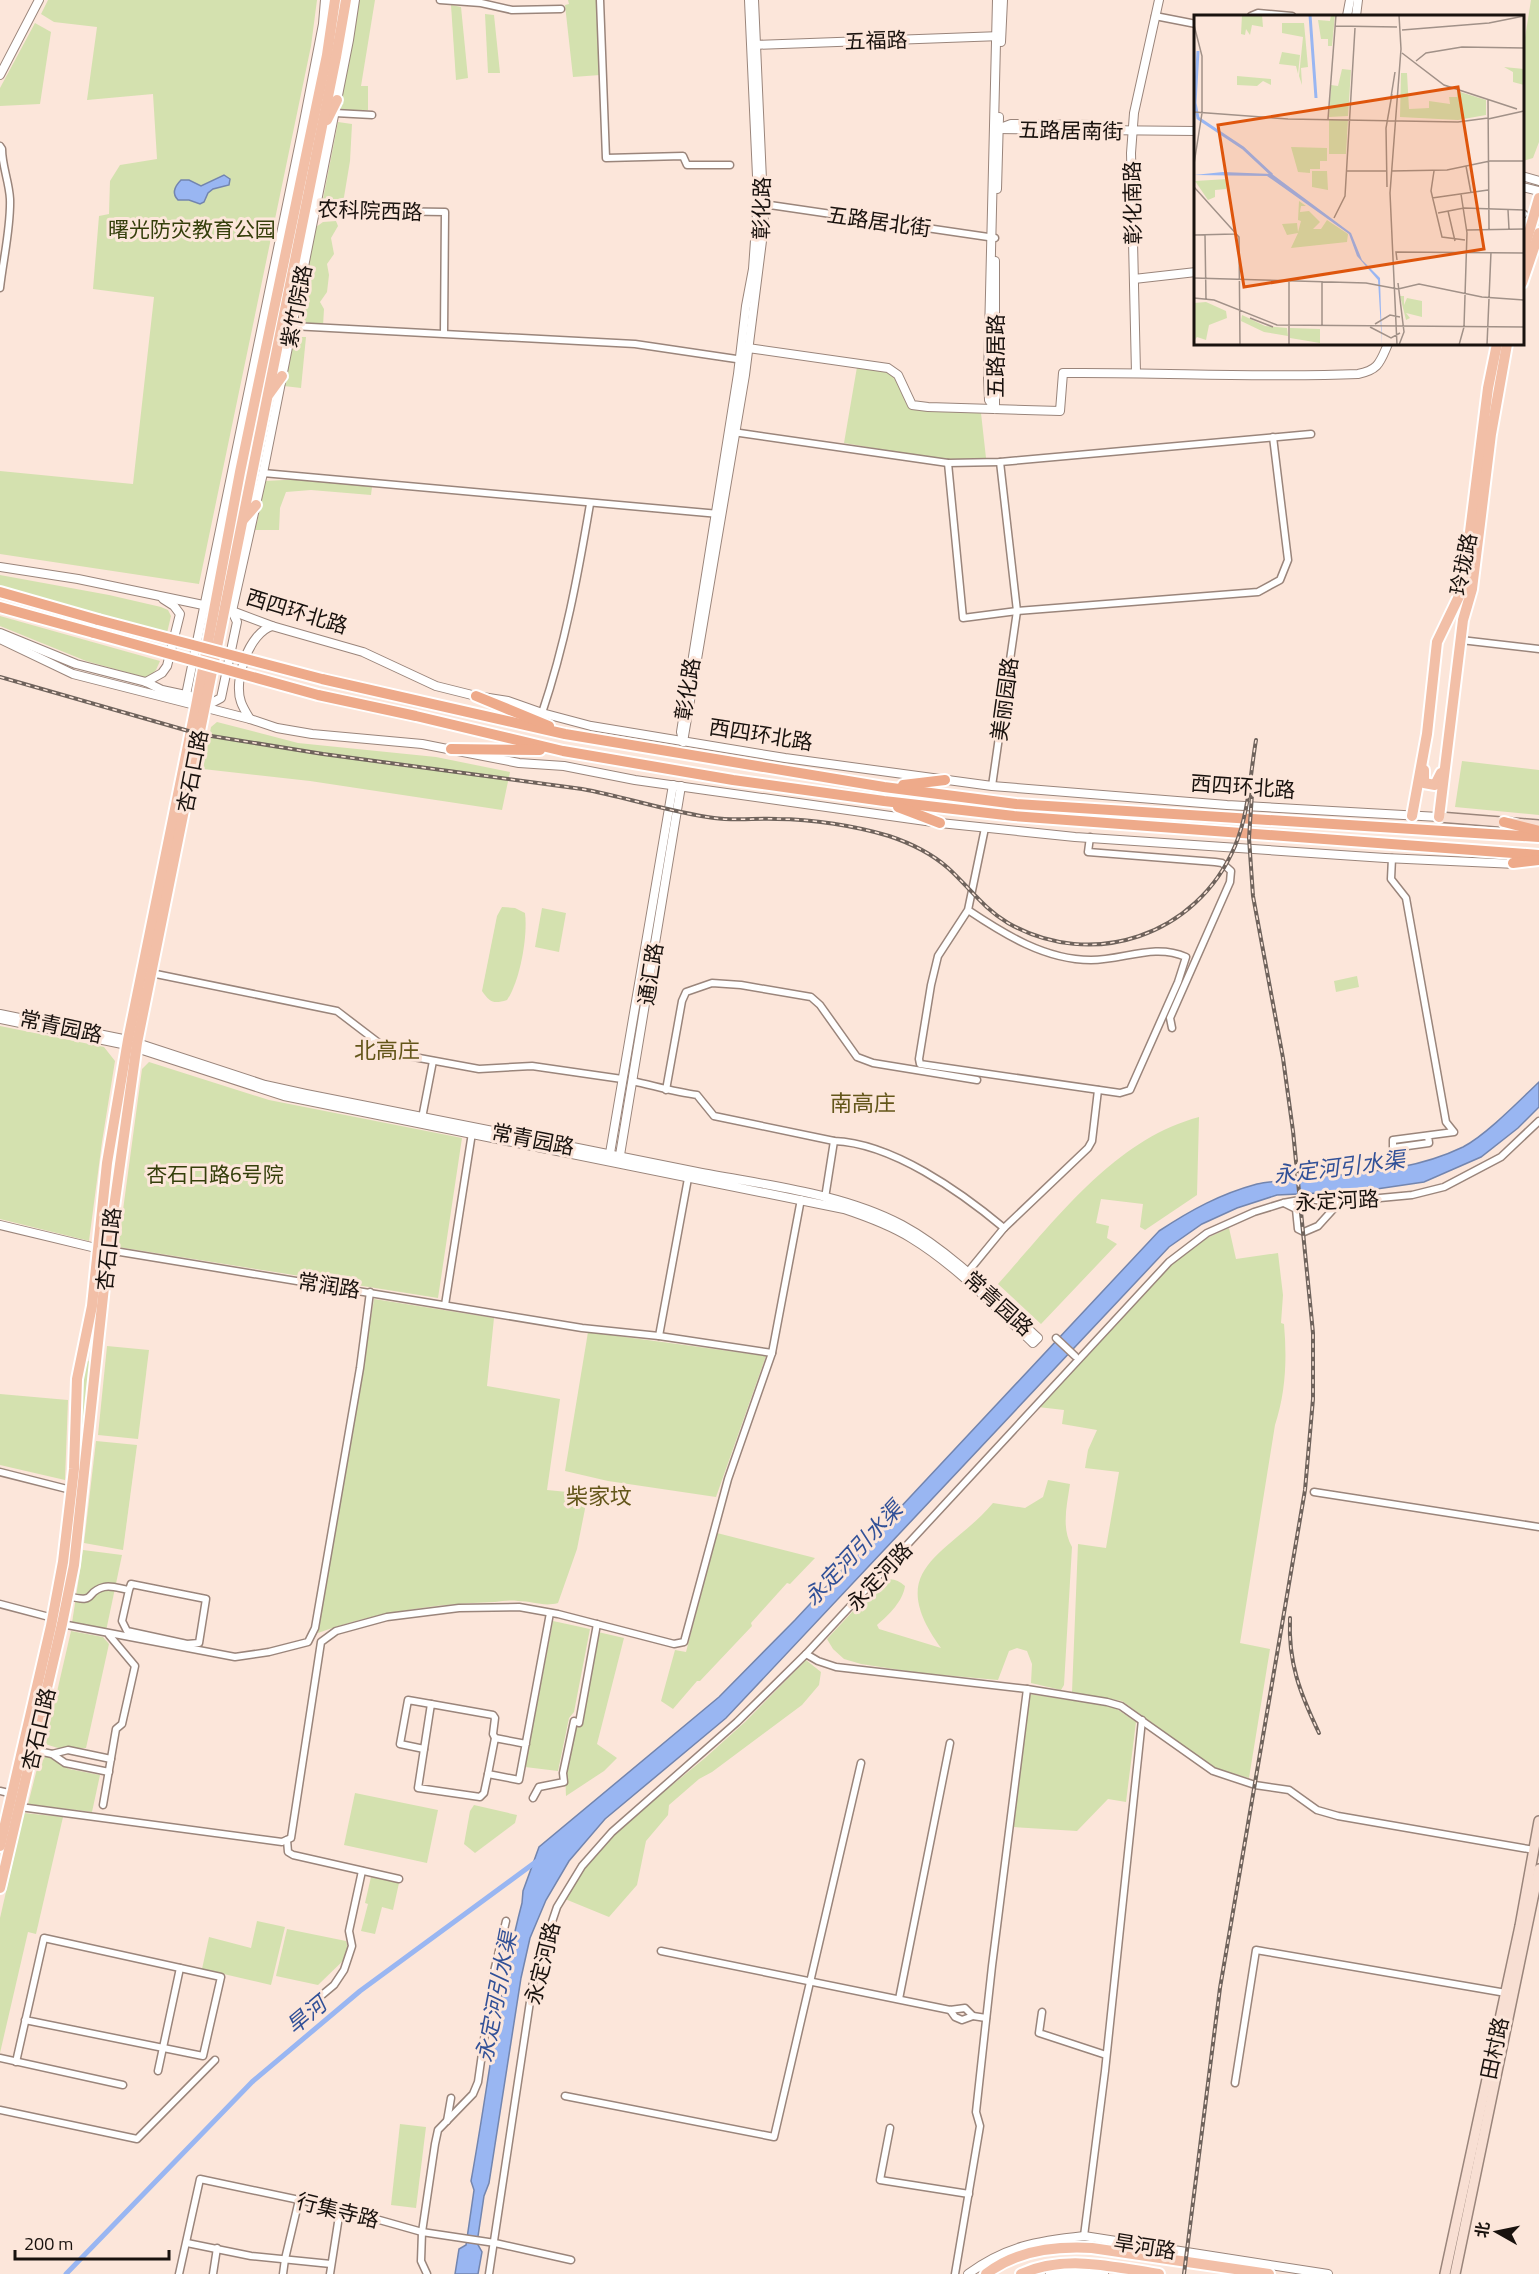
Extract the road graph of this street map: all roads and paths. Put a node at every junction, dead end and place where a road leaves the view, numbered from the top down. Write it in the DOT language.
graph roads {
  1 [pos="34,0"];
  2 [pos="39,0"];
  3 [pos="325,0"];
  4 [pos="335,0"];
  5 [pos="346,0"];
  6 [pos="355,0"];
  7 [pos="442,0"];
  8 [pos="600,0"];
  9 [pos="749,0"];
  10 [pos="754,0"];
  11 [pos="997,0"];
  12 [pos="1003,0"];
  13 [pos="1158,0"];
  14 [pos="1350,0"];
  15 [pos="1358,0"];
  16 [pos="476,1"];
  17 [pos="561,9"];
  18 [pos="1253,15"];
  19 [pos="1284,15"];
  20 [pos="1347,15"];
  21 [pos="1356,15"];
  22 [pos="1155,16"];
  23 [pos="1194,24"];
  24 [pos="999,36"];
  25 [pos="753,45"];
  26 [pos="0,67"];
  27 [pos="0,75"];
  28 [pos="337,100"];
  29 [pos="334,113"];
  30 [pos="372,115"];
  31 [pos="1132,126"];
  32 [pos="997,129"];
  33 [pos="1194,129"];
  34 [pos="1194,129"];
  35 [pos="321,131"];
  36 [pos="0,146"];
  37 [pos="730,165"];
  38 [pos="1524,177"];
  39 [pos="1539,181"];
  40 [pos="1524,187"];
  41 [pos="1539,191"];
  42 [pos="1539,198"];
  43 [pos="764,204"];
  44 [pos="301,208"];
  45 [pos="1539,233"];
  46 [pos="993,237"];
  47 [pos="1524,249"];
  48 [pos="1194,272"];
  49 [pos="1524,277"];
  50 [pos="1134,279"];
  51 [pos="0,288"];
  52 [pos="273,317"];
  53 [pos="292,326"];
  54 [pos="260,333"];
  55 [pos="444,333"];
  56 [pos="1388,345"];
  57 [pos="1497,345"];
  58 [pos="1506,345"];
  59 [pos="748,348"];
  60 [pos="743,360"];
  61 [pos="1136,373"];
  62 [pos="282,376"];
  63 [pos="267,396"];
  64 [pos="995,409"];
  65 [pos="731,432"];
  66 [pos="1311,434"];
  67 [pos="1273,437"];
  68 [pos="1000,462"];
  69 [pos="948,463"];
  70 [pos="263,473"];
  71 [pos="590,504"];
  72 [pos="256,505"];
  73 [pos="718,514"];
  74 [pos="242,520"];
  75 [pos="0,567"];
  76 [pos="0,592"];
  77 [pos="158,596"];
  78 [pos="0,608"];
  79 [pos="219,608"];
  80 [pos="1017,611"];
  81 [pos="272,626"];
  82 [pos="0,633"];
  83 [pos="0,639"];
  84 [pos="1461,640"];
  85 [pos="1539,649"];
  86 [pos="146,682"];
  87 [pos="134,689"];
  88 [pos="162,690"];
  89 [pos="186,695"];
  90 [pos="476,696"];
  91 [pos="199,703"];
  92 [pos="542,713"];
  93 [pos="250,719"];
  94 [pos="565,734"];
  95 [pos="1427,734"];
  96 [pos="683,742"];
  97 [pos="450,749"];
  98 [pos="563,751"];
  99 [pos="1446,759"];
  100 [pos="945,780"];
  101 [pos="677,786"];
  102 [pos="992,786"];
  103 [pos="884,788"];
  104 [pos="884,801"];
  105 [pos="1412,816"];
  106 [pos="1439,817"];
  107 [pos="1504,822"];
  108 [pos="940,823"];
  109 [pos="1539,825"];
  110 [pos="986,828"];
  111 [pos="1539,831"];
  112 [pos="1090,837"];
  113 [pos="1539,837"];
  114 [pos="1539,855"];
  115 [pos="1392,858"];
  116 [pos="1539,860"];
  117 [pos="1513,864"];
  118 [pos="1539,866"];
  119 [pos="968,910"];
  120 [pos="151,973"];
  121 [pos="0,1014"];
  122 [pos="0,1019"];
  123 [pos="1172,1028"];
  124 [pos="132,1044"];
  125 [pos="433,1061"];
  126 [pos="622,1079"];
  127 [pos="977,1080"];
  128 [pos="632,1081"];
  129 [pos="666,1090"];
  130 [pos="1098,1090"];
  131 [pos="422,1118"];
  132 [pos="1539,1121"];
  133 [pos="472,1133"];
  134 [pos="1428,1136"];
  135 [pos="834,1141"];
  136 [pos="609,1157"];
  137 [pos="619,1159"];
  138 [pos="689,1173"];
  139 [pos="825,1198"];
  140 [pos="801,1199"];
  141 [pos="1345,1202"];
  142 [pos="1283,1203"];
  143 [pos="0,1225"];
  144 [pos="1004,1228"];
  145 [pos="103,1250"];
  146 [pos="967,1273"];
  147 [pos="370,1292"];
  148 [pos="446,1305"];
  149 [pos="659,1336"];
  150 [pos="1056,1338"];
  151 [pos="772,1353"];
  152 [pos="1075,1356"];
  153 [pos="0,1472"];
  154 [pos="71,1490"];
  155 [pos="1314,1492"];
  156 [pos="1539,1527"];
  157 [pos="129,1590"];
  158 [pos="68,1596"];
  159 [pos="0,1604"];
  160 [pos="550,1613"];
  161 [pos="53,1618"];
  162 [pos="62,1624"];
  163 [pos="597,1624"];
  164 [pos="109,1635"];
  165 [pos="311,1637"];
  166 [pos="321,1642"];
  167 [pos="195,1647"];
  168 [pos="807,1654"];
  169 [pos="1027,1689"];
  170 [pos="431,1704"];
  171 [pos="1142,1720"];
  172 [pos="495,1738"];
  173 [pos="950,1743"];
  174 [pos="526,1744"];
  175 [pos="424,1749"];
  176 [pos="33,1750"];
  177 [pos="52,1754"];
  178 [pos="111,1759"];
  179 [pos="861,1763"];
  180 [pos="109,1772"];
  181 [pos="488,1774"];
  182 [pos="0,1791"];
  183 [pos="13,1794"];
  184 [pos="533,1798"];
  185 [pos="103,1805"];
  186 [pos="20,1807"];
  187 [pos="1539,1821"];
  188 [pos="287,1840"];
  189 [pos="0,1846"];
  190 [pos="1537,1851"];
  191 [pos="1539,1869"];
  192 [pos="362,1871"];
  193 [pos="399,1879"];
  194 [pos="0,1888"];
  195 [pos="506,1921"];
  196 [pos="661,1951"];
  197 [pos="180,1968"];
  198 [pos="812,1982"];
  199 [pos="1506,1993"];
  200 [pos="322,1995"];
  201 [pos="899,1999"];
  202 [pos="950,2010"];
  203 [pos="1042,2012"];
  204 [pos="973,2016"];
  205 [pos="986,2018"];
  206 [pos="26,2020"];
  207 [pos="164,2048"];
  208 [pos="1106,2055"];
  209 [pos="0,2058"];
  210 [pos="215,2061"];
  211 [pos="16,2062"];
  212 [pos="158,2071"];
  213 [pos="1235,2083"];
  214 [pos="123,2085"];
  215 [pos="565,2096"];
  216 [pos="451,2098"];
  217 [pos="0,2110"];
  218 [pos="447,2121"];
  219 [pos="890,2128"];
  220 [pos="969,2194"];
  221 [pos="299,2200"];
  222 [pos="337,2208"];
  223 [pos="422,2232"];
  224 [pos="1084,2236"];
  225 [pos="187,2243"];
  226 [pos="495,2243"];
  227 [pos="217,2248"];
  228 [pos="285,2259"];
  229 [pos="571,2260"];
  230 [pos="331,2264"];
  231 [pos="179,2274"];
  232 [pos="213,2274"];
  233 [pos="283,2274"];
  234 [pos="330,2274"];
  235 [pos="427,2274"];
  236 [pos="489,2274"];
  237 [pos="955,2274"];
  238 [pos="968,2274"];
  239 [pos="986,2274"];
  240 [pos="1022,2274"];
  241 [pos="1050,2274"];
  242 [pos="1104,2274"];
  243 [pos="1159,2274"];
  244 [pos="1269,2274"];
  245 [pos="1325,2274"];
  246 [pos="1445,2274"];
  247 [pos="1455,2274"];
  1 -- 26 [label="street"];
  2 -- 27 [label="street"];
  3 -- 44 [label="street, 紫竹院路"];
  4 -- 44 [label="main road, 紫竹院路"];
  5 -- 35 [label="main road, 紫竹院路"];
  6 -- 28 [label="street, 紫竹院路"];
  7 -- 16 [label="street"];
  8 -- 37 [label="street"];
  9 -- 25 [label="street, 彰化路"];
  10 -- 25 [label="street, 彰化路"];
  11 -- 24 [label="street, 五路居路"];
  12 -- 24 [label="street, 五路居路"];
  13 -- 22 [label="street, 彰化南路"];
  14 -- 20 [label="street"];
  15 -- 21 [label="street"];
  16 -- 17 [label="street"];
  18 -- 19 [label="street"];
  22 -- 23 [label="street"];
  22 -- 31 [label="street, 彰化南路"];
  24 -- 25 [label="street, 五福路"];
  24 -- 32 [label="street, 五路居路"];
  25 -- 43 [label="street, 彰化路"];
  25 -- 60 [label="street, 彰化路"];
  28 -- 29 [label="street, 紫竹院路"];
  28 -- 35 [label="main road"];
  29 -- 30 [label="street"];
  29 -- 44 [label="street, 紫竹院路"];
  31 -- 32 [label="street, 五路居南街"];
  31 -- 33 [label="street, 五路居南街"];
  31 -- 61 [label="street, 彰化南路"];
  32 -- 34 [label="street, 五路居南街"];
  32 -- 46 [label="street, 五路居路"];
  35 -- 44 [label="main road, 紫竹院路"];
  36 -- 51 [label="street"];
  38 -- 39 [label="street"];
  40 -- 41 [label="street"];
  42 -- 47 [label="main road"];
  43 -- 46 [label="street, 五路居北街"];
  43 -- 59 [label="street, 彰化路"];
  44 -- 52 [label="main road, 紫竹院路"];
  44 -- 53 [label="street, 紫竹院路"];
  44 -- 54 [label="street, 紫竹院路"];
  44 -- 55 [label="street, 农科院西路"];
  44 -- 63 [label="main road, 紫竹院路"];
  45 -- 49 [label="main road"];
  46 -- 64 [label="street, 五路居路"];
  48 -- 50 [label="street"];
  52 -- 54 [label="main road"];
  52 -- 79 [label="main road, 紫竹院路"];
  53 -- 55 [label="street"];
  53 -- 62 [label="street, 紫竹院路"];
  54 -- 79 [label="street, 紫竹院路"];
  55 -- 60 [label="street"];
  56 -- 61 [label="street"];
  57 -- 95 [label="main road, 玲珑路"];
  58 -- 84 [label="main road, 玲珑路"];
  59 -- 60 [label="street, 彰化路"];
  59 -- 64 [label="street"];
  60 -- 65 [label="street, 彰化路"];
  61 -- 64 [label="street"];
  62 -- 63 [label="main road"];
  62 -- 70 [label="street, 紫竹院路"];
  63 -- 74 [label="main road, 紫竹院路"];
  65 -- 69 [label="street"];
  65 -- 73 [label="street, 彰化路"];
  66 -- 67 [label="street"];
  67 -- 68 [label="street"];
  67 -- 80 [label="street"];
  68 -- 69 [label="street"];
  68 -- 80 [label="street, 美丽园路"];
  69 -- 80 [label="street"];
  70 -- 71 [label="street"];
  70 -- 72 [label="street, 紫竹院路"];
  71 -- 73 [label="street"];
  71 -- 92 [label="street"];
  72 -- 74 [label="main road"];
  72 -- 79 [label="street, 紫竹院路"];
  73 -- 96 [label="street, 彰化路"];
  74 -- 79 [label="main road, 紫竹院路"];
  75 -- 77 [label="street, 西四环北路"];
  76 -- 94 [label="highway, 西四环北路, bridge"];
  77 -- 79 [label="street, 西四环北路"];
  77 -- 86 [label="street"];
  78 -- 98 [label="highway, bridge"];
  79 -- 81 [label="street, 西四环北路"];
  79 -- 89 [label="street"];
  79 -- 91 [label="main road, 杏石口路"];
  79 -- 91 [label="street"];
  80 -- 102 [label="street, 美丽园路"];
  81 -- 90 [label="street, 西四环北路"];
  81 -- 93 [label="street"];
  82 -- 86 [label="street"];
  83 -- 87 [label="street"];
  84 -- 85 [label="street"];
  84 -- 99 [label="main road, 玲珑路"];
  86 -- 88 [label="street"];
  87 -- 88 [label="street"];
  87 -- 91 [label="street"];
  88 -- 89 [label="street"];
  89 -- 91 [label="street"];
  90 -- 92 [label="street, 西四环北路"];
  90 -- 94 [label="highway"];
  91 -- 93 [label="street"];
  91 -- 120 [label="main road, 杏石口路"];
  91 -- 124 [label="main road, 杏石口路"];
  92 -- 96 [label="street, 西四环北路"];
  93 -- 97 [label="street"];
  94 -- 103 [label="highway, 西四环北路"];
  95 -- 99 [label="main road"];
  95 -- 105 [label="main road, 玲珑路"];
  96 -- 100 [label="street, 西四环北路"];
  97 -- 98 [label="highway"];
  97 -- 101 [label="street"];
  98 -- 104 [label="highway"];
  99 -- 106 [label="main road, 玲珑路"];
  100 -- 102 [label="street, 西四环北路"];
  100 -- 103 [label="highway"];
  101 -- 108 [label="street"];
  101 -- 126 [label="street, 通汇路"];
  101 -- 128 [label="street, 通汇路"];
  102 -- 105 [label="street, 西四环北路"];
  103 -- 113 [label="highway, 西四环北路"];
  104 -- 108 [label="highway"];
  104 -- 114 [label="highway"];
  105 -- 106 [label="street, 西四环北路"];
  106 -- 107 [label="main road, 西四环北路"];
  107 -- 109 [label="main road, 西四环北路"];
  107 -- 111 [label="highway"];
  108 -- 110 [label="street"];
  110 -- 112 [label="street"];
  110 -- 119 [label="street"];
  112 -- 115 [label="street"];
  112 -- 123 [label="street"];
  115 -- 117 [label="street"];
  115 -- 134 [label="street"];
  116 -- 117 [label="highway"];
  117 -- 118 [label="street"];
  119 -- 130 [label="street"];
  119 -- 130 [label="street"];
  120 -- 124 [label="main road, 杏石口路"];
  120 -- 125 [label="street"];
  121 -- 124 [label="street, 常青园路"];
  122 -- 124 [label="street, 常青园路"];
  124 -- 131 [label="street, 常青园路"];
  124 -- 133 [label="street, 常青园路"];
  124 -- 145 [label="main road, 杏石口路"];
  125 -- 126 [label="street"];
  125 -- 131 [label="street"];
  126 -- 136 [label="street, 通汇路"];
  127 -- 129 [label="street"];
  128 -- 129 [label="street"];
  128 -- 137 [label="street, 通汇路"];
  129 -- 135 [label="street"];
  130 -- 144 [label="street"];
  131 -- 136 [label="street, 常青园路"];
  132 -- 141 [label="street, 永定河路"];
  133 -- 136 [label="street, 常青园路"];
  133 -- 148 [label="street"];
  134 -- 134 [label="street"];
  135 -- 139 [label="street"];
  135 -- 144 [label="street"];
  136 -- 137 [label="street, 常青园路"];
  137 -- 138 [label="street, 常青园路"];
  138 -- 139 [label="street, 常青园路"];
  138 -- 140 [label="street, 常青园路"];
  138 -- 149 [label="street"];
  139 -- 146 [label="street, 常青园路"];
  140 -- 146 [label="street, 常青园路"];
  140 -- 151 [label="street"];
  141 -- 142 [label="street, 永定河路"];
  141 -- 142 [label="street"];
  142 -- 168 [label="street, 永定河路"];
  143 -- 145 [label="street, 常润路"];
  144 -- 146 [label="street"];
  145 -- 147 [label="street, 常润路"];
  145 -- 154 [label="main road, 杏石口路"];
  145 -- 158 [label="main road, 杏石口路"];
  147 -- 148 [label="street, 常润路"];
  147 -- 165 [label="street"];
  148 -- 149 [label="street, 常润路"];
  149 -- 151 [label="street, 常润路"];
  150 -- 152 [label="street"];
  151 -- 163 [label="street"];
  153 -- 154 [label="street"];
  154 -- 161 [label="main road, 杏石口路"];
  155 -- 156 [label="street"];
  157 -- 158 [label="street"];
  157 -- 167 [label="street"];
  157 -- 167 [label="street"];
  158 -- 162 [label="main road, 杏石口路"];
  159 -- 161 [label="street"];
  160 -- 163 [label="street"];
  160 -- 166 [label="street"];
  160 -- 174 [label="street"];
  161 -- 183 [label="main road, 杏石口路"];
  162 -- 164 [label="street"];
  162 -- 176 [label="main road, 杏石口路"];
  163 -- 184 [label="street"];
  164 -- 167 [label="street"];
  164 -- 178 [label="street"];
  165 -- 166 [label="street"];
  165 -- 167 [label="street"];
  166 -- 188 [label="street"];
  168 -- 169 [label="street"];
  168 -- 226 [label="street, 永定河路"];
  169 -- 171 [label="street"];
  169 -- 205 [label="street"];
  170 -- 172 [label="street"];
  170 -- 175 [label="street"];
  170 -- 175 [label="street"];
  171 -- 190 [label="street"];
  171 -- 208 [label="street"];
  172 -- 174 [label="street"];
  172 -- 181 [label="street"];
  173 -- 201 [label="street"];
  174 -- 181 [label="street"];
  175 -- 181 [label="street"];
  176 -- 177 [label="street"];
  176 -- 186 [label="main road, 杏石口路"];
  177 -- 178 [label="street"];
  177 -- 180 [label="street"];
  178 -- 180 [label="street"];
  179 -- 198 [label="street"];
  180 -- 185 [label="street"];
  182 -- 183 [label="street"];
  183 -- 189 [label="main road, 杏石口路"];
  186 -- 188 [label="street"];
  186 -- 194 [label="main road, 杏石口路"];
  187 -- 190 [label="main road, 田村路"];
  188 -- 192 [label="street"];
  190 -- 199 [label="main road, 田村路"];
  191 -- 247 [label="main road, 田村路"];
  192 -- 193 [label="street"];
  192 -- 200 [label="street"];
  195 -- 218 [label="street"];
  196 -- 198 [label="street"];
  197 -- 206 [label="street"];
  197 -- 207 [label="street"];
  197 -- 207 [label="street"];
  198 -- 201 [label="street"];
  198 -- 215 [label="street"];
  199 -- 213 [label="street"];
  199 -- 246 [label="main road, 田村路"];
  201 -- 202 [label="street"];
  202 -- 204 [label="street"];
  202 -- 204 [label="street"];
  203 -- 208 [label="street"];
  204 -- 205 [label="street"];
  205 -- 220 [label="street"];
  206 -- 207 [label="street"];
  206 -- 211 [label="street"];
  207 -- 212 [label="street"];
  208 -- 224 [label="street"];
  209 -- 211 [label="street"];
  210 -- 217 [label="street"];
  211 -- 214 [label="street"];
  216 -- 218 [label="street"];
  218 -- 223 [label="street"];
  219 -- 220 [label="street"];
  220 -- 237 [label="street"];
  221 -- 222 [label="street, 行集寺路"];
  221 -- 225 [label="street, 行集寺路"];
  221 -- 228 [label="street"];
  222 -- 223 [label="street, 行集寺路"];
  222 -- 230 [label="street"];
  223 -- 226 [label="street, 行集寺路"];
  223 -- 235 [label="street"];
  224 -- 238 [label="street, 旱河路"];
  224 -- 245 [label="street, 旱河路"];
  225 -- 227 [label="street"];
  225 -- 231 [label="street, 行集寺路"];
  226 -- 229 [label="street, 行集寺路"];
  226 -- 236 [label="street, 永定河路"];
  227 -- 228 [label="street"];
  227 -- 232 [label="street"];
  228 -- 230 [label="street"];
  228 -- 233 [label="street"];
  230 -- 234 [label="street"];
  239 -- 244 [label="main road, 旱河路"];
  240 -- 243 [label="main road, 旱河路"];
  241 -- 242 [label="street, 旱河路"];
}
